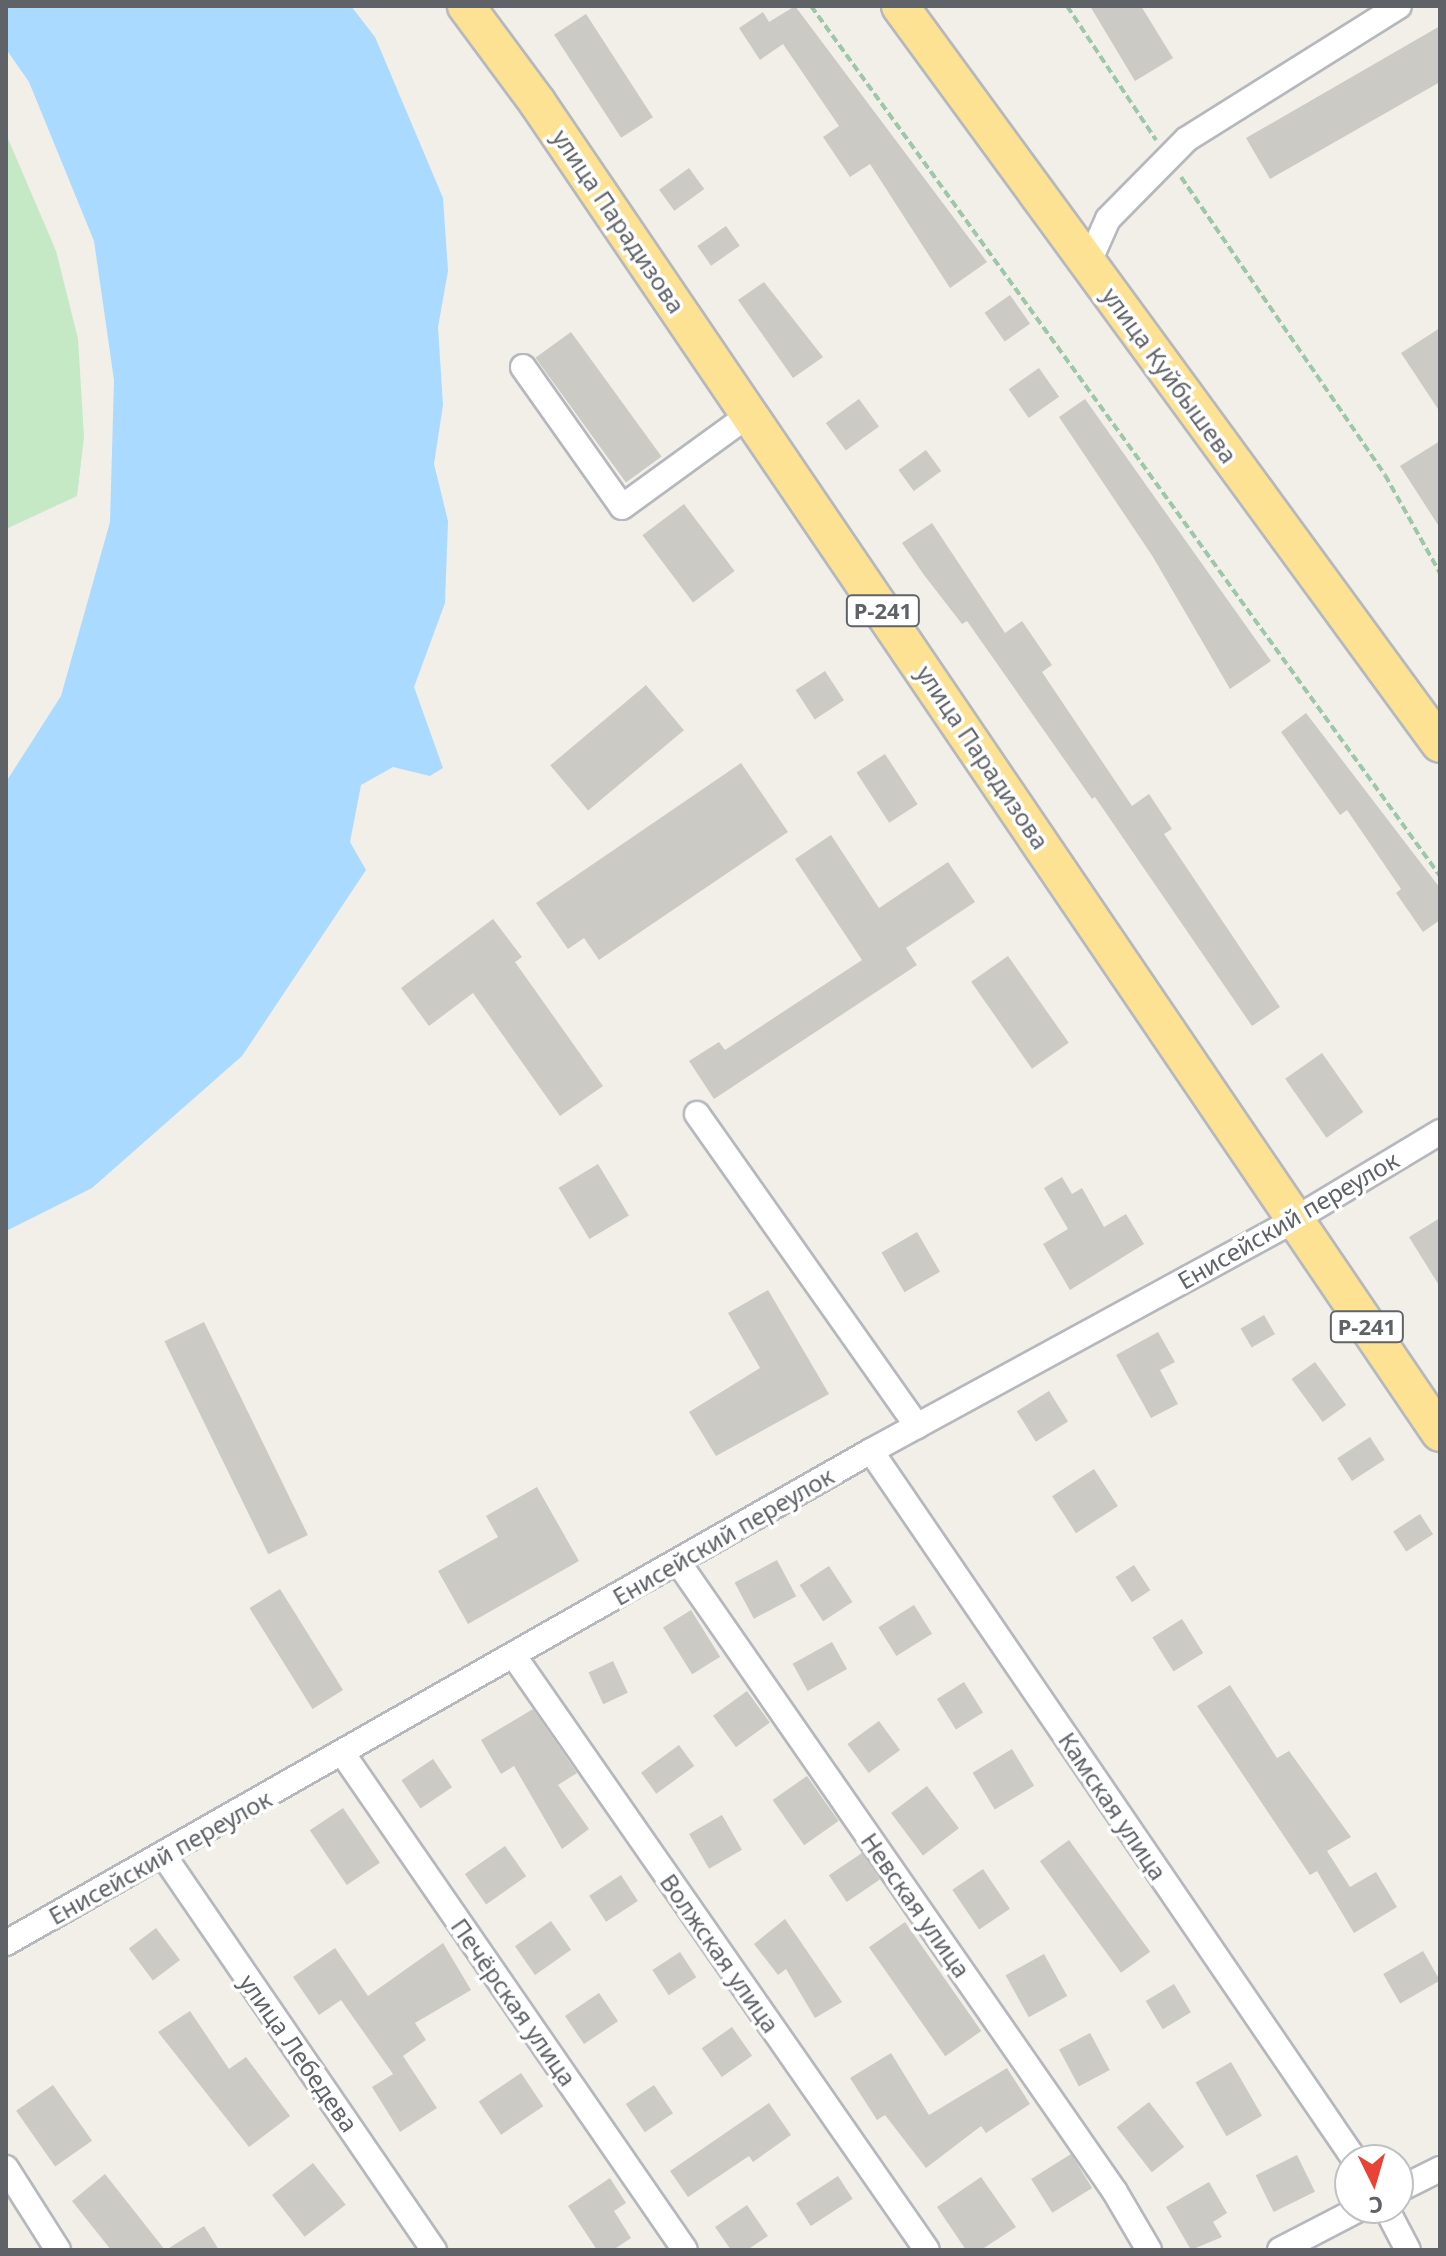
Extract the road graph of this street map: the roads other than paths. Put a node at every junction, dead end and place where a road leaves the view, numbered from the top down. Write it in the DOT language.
graph roads {
  1 [pos="466,6"];
  2 [pos="900,6"];
  3 [pos="1399,6"];
  4 [pos="1088,264"];
  5 [pos="523,367"];
  6 [pos="750,414"];
  7 [pos="1440,744"];
  8 [pos="697,1114"];
  9 [pos="1440,1132"];
  10 [pos="1292,1221"];
  11 [pos="917,1426"];
  12 [pos="1440,1433"];
  13 [pos="871,1451"];
  14 [pos="678,1562"];
  15 [pos="514,1656"];
  16 [pos="343,1754"];
  17 [pos="164,1856"];
  18 [pos="6,1943"];
  19 [pos="1344,2144"];
  20 [pos="6,2168"];
  21 [pos="1440,2169"];
  22 [pos="1414,2182"];
  23 [pos="1334,2222"];
  24 [pos="1394,2224"];
  25 [pos="58,2250"];
  26 [pos="434,2250"];
  27 [pos="685,2250"];
  28 [pos="927,2250"];
  29 [pos="1149,2250"];
  30 [pos="1280,2250"];
  31 [pos="1408,2250"];
  1 -- 6 [label="highway, улица Парадизова / Р-241"];
  2 -- 4 [label="highway, улица Куйбышева"];
  3 -- 4 [label="street"];
  4 -- 7 [label="highway, улица Куйбышева"];
  5 -- 6 [label="street"];
  6 -- 10 [label="highway, улица Парадизова / Р-241"];
  8 -- 11 [label="street"];
  9 -- 10 [label="street, Енисейский переулок"];
  10 -- 11 [label="street, Енисейский переулок"];
  10 -- 12 [label="highway, улица Парадизова / Р-241"];
  11 -- 13 [label="street, Енисейский переулок"];
  13 -- 14 [label="street, Енисейский переулок"];
  13 -- 19 [label="street, Камская улица"];
  14 -- 15 [label="street, Енисейский переулок"];
  14 -- 29 [label="street, Невская улица"];
  15 -- 16 [label="street, Енисейский переулок"];
  15 -- 28 [label="street, Волжская улица"];
  16 -- 17 [label="street, Енисейский переулок"];
  16 -- 27 [label="street, Печёрская улица"];
  17 -- 18 [label="street, Енисейский переулок"];
  17 -- 26 [label="street, улица Лебедева"];
  20 -- 25 [label="street"];
  21 -- 22 [label="street"];
  23 -- 30 [label="street"];
  24 -- 31 [label="street"];
}
